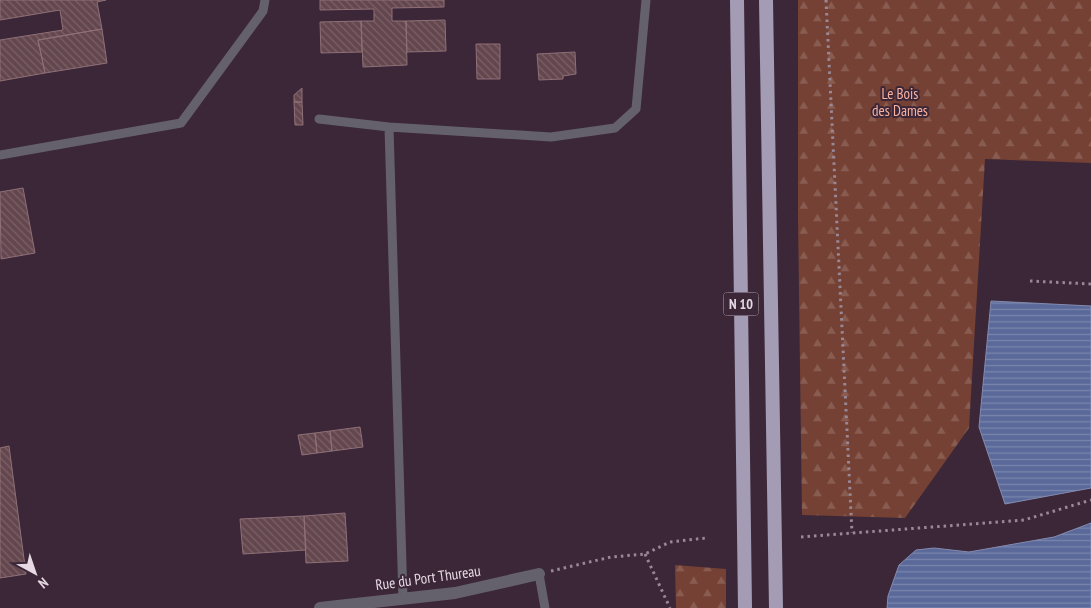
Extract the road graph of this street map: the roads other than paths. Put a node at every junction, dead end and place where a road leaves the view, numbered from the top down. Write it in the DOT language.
graph roads {
  1 [pos="265,0"];
  2 [pos="646,0"];
  3 [pos="736,0"];
  4 [pos="766,0"];
  5 [pos="319,119"];
  6 [pos="389,127"];
  7 [pos="0,155"];
  8 [pos="540,574"];
  9 [pos="403,599"];
  10 [pos="320,608"];
  11 [pos="545,608"];
  12 [pos="745,608"];
  13 [pos="776,608"];
  1 -- 7 [label="lane"];
  2 -- 6 [label="lane"];
  3 -- 12 [label="highway, N 10"];
  4 -- 13 [label="highway, N 10"];
  5 -- 6 [label="lane"];
  6 -- 9 [label="lane"];
  8 -- 9 [label="street, Rue du Port Thureau"];
  8 -- 11 [label="lane"];
  9 -- 10 [label="street, Rue du Port Thureau"];
}
